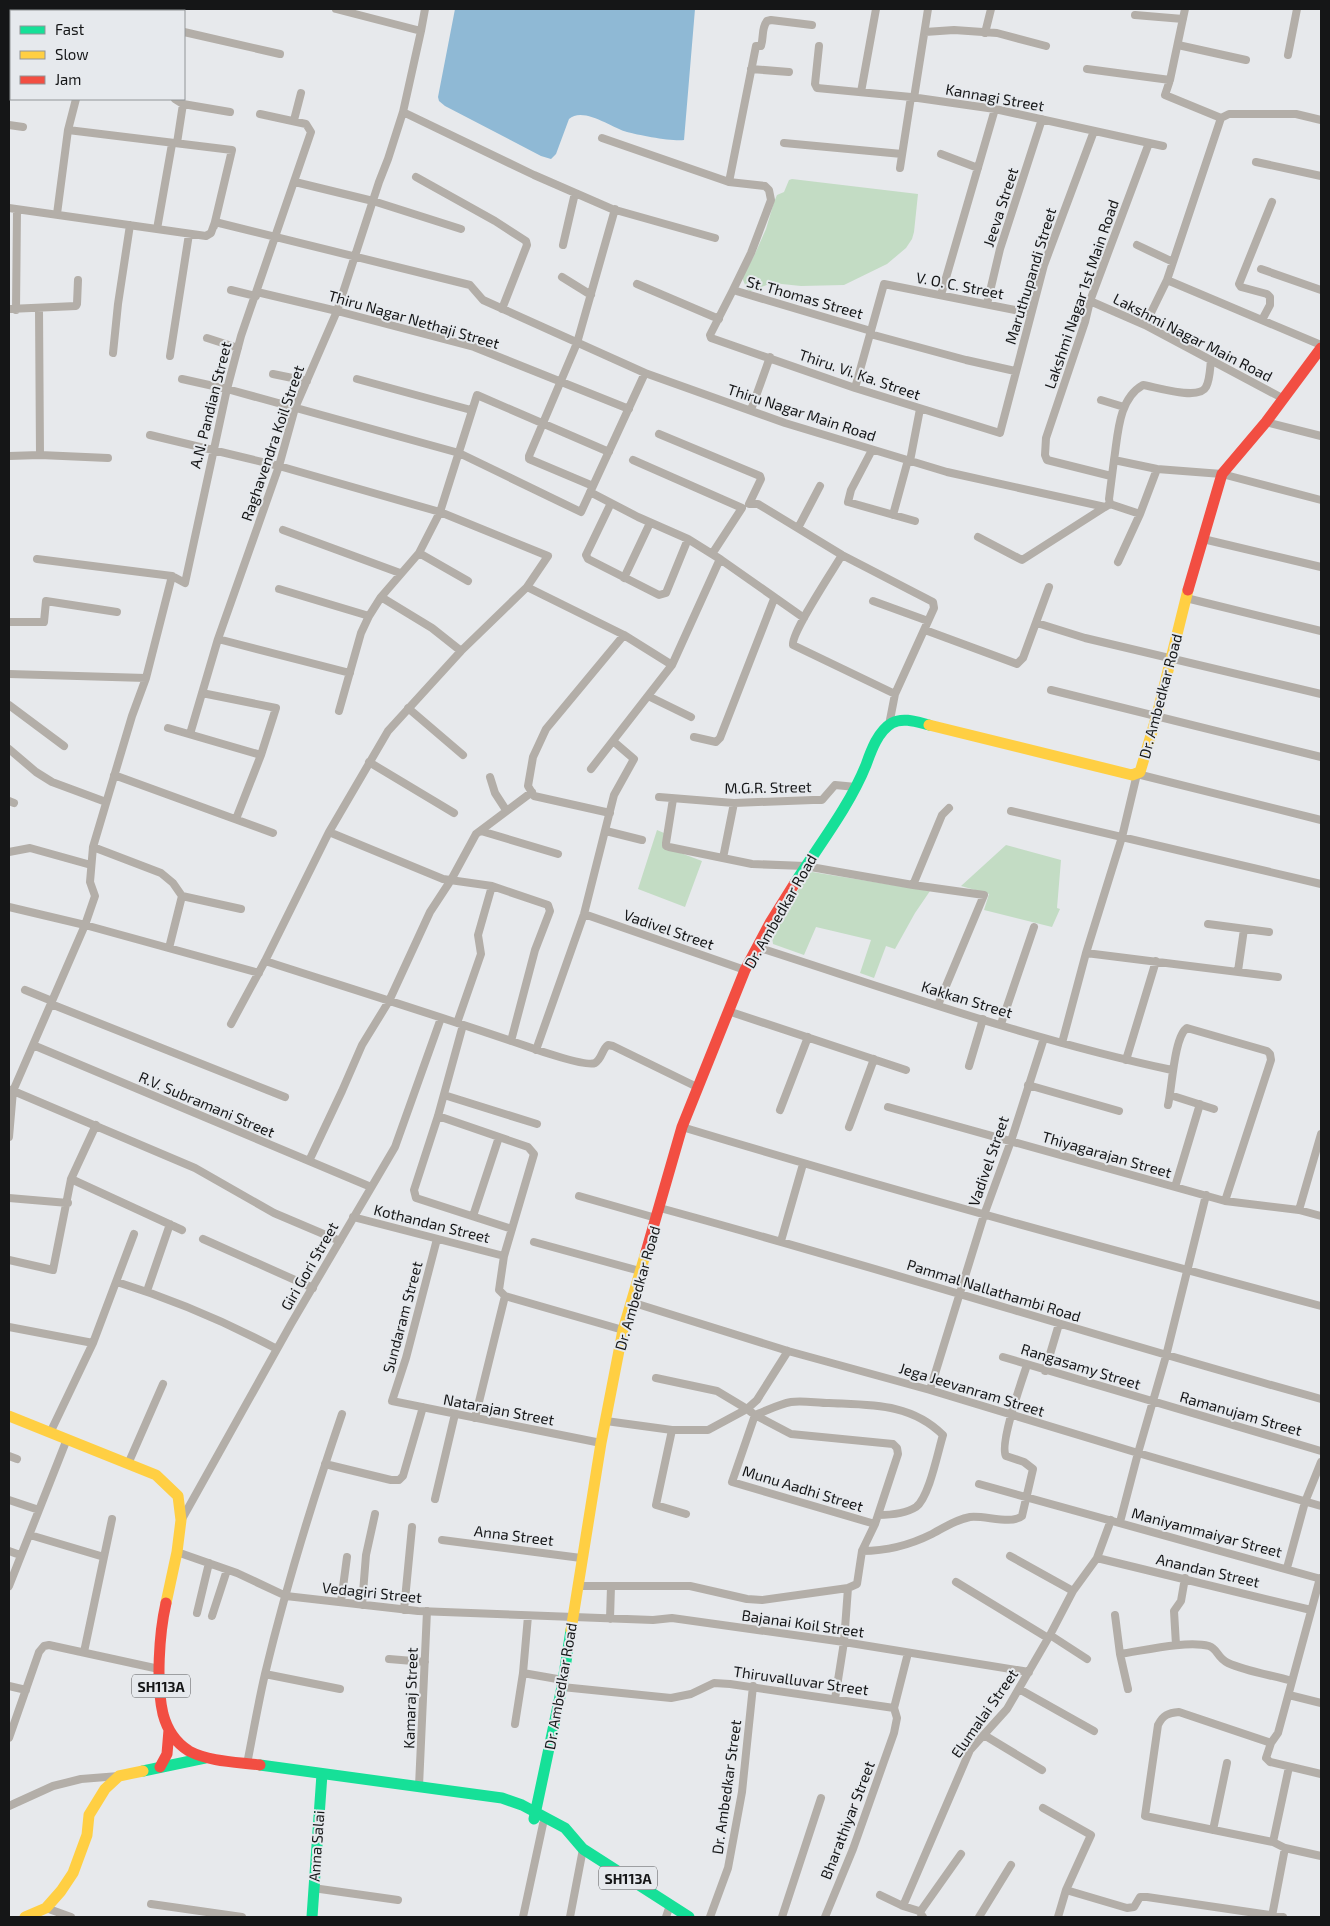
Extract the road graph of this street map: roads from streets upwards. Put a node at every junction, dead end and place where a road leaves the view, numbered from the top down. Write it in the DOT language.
graph roads {
  1 [pos="336,9"];
  2 [pos="425,9"];
  3 [pos="876,9"];
  4 [pos="928,9"];
  5 [pos="992,9"];
  6 [pos="1186,9"];
  7 [pos="1297,9"];
  8 [pos="1135,15"];
  9 [pos="1183,19"];
  10 [pos="812,25"];
  11 [pos="421,31"];
  12 [pos="185,32"];
  13 [pos="925,32"];
  14 [pos="985,32"];
  15 [pos="1178,45"];
  16 [pos="819,46"];
  17 [pos="1046,46"];
  18 [pos="280,54"];
  19 [pos="1288,55"];
  20 [pos="1246,60"];
  21 [pos="751,69"];
  22 [pos="1088,69"];
  23 [pos="789,72"];
  24 [pos="1170,80"];
  25 [pos="861,92"];
  26 [pos="301,93"];
  27 [pos="913,98"];
  28 [pos="76,100"];
  29 [pos="177,100"];
  30 [pos="183,104"];
  31 [pos="995,109"];
  32 [pos="230,112"];
  33 [pos="403,112"];
  34 [pos="260,114"];
  35 [pos="1221,118"];
  36 [pos="1042,119"];
  37 [pos="294,120"];
  38 [pos="1321,120"];
  39 [pos="9,124"];
  40 [pos="23,127"];
  41 [pos="68,130"];
  42 [pos="1094,130"];
  43 [pos="602,138"];
  44 [pos="175,143"];
  45 [pos="784,143"];
  46 [pos="1149,143"];
  47 [pos="1163,146"];
  48 [pos="902,154"];
  49 [pos="941,154"];
  50 [pos="1256,162"];
  51 [pos="900,168"];
  52 [pos="978,168"];
  53 [pos="1321,176"];
  54 [pos="416,178"];
  55 [pos="295,182"];
  56 [pos="729,182"];
  57 [pos="575,193"];
  58 [pos="373,201"];
  59 [pos="1272,202"];
  60 [pos="13,209"];
  61 [pos="614,209"];
  62 [pos="57,214"];
  63 [pos="130,225"];
  64 [pos="214,226"];
  65 [pos="460,229"];
  66 [pos="157,230"];
  67 [pos="189,234"];
  68 [pos="275,236"];
  69 [pos="716,238"];
  70 [pos="563,245"];
  71 [pos="1137,245"];
  72 [pos="355,257"];
  73 [pos="1173,262"];
  74 [pos="1261,269"];
  75 [pos="562,277"];
  76 [pos="78,280"];
  77 [pos="1167,280"];
  78 [pos="637,284"];
  79 [pos="231,290"];
  80 [pos="733,290"];
  81 [pos="1321,290"];
  82 [pos="256,294"];
  83 [pos="941,295"];
  84 [pos="591,296"];
  85 [pos="1090,301"];
  86 [pos="987,304"];
  87 [pos="12,309"];
  88 [pos="39,309"];
  89 [pos="502,309"];
  90 [pos="337,311"];
  91 [pos="1030,313"];
  92 [pos="719,319"];
  93 [pos="1262,320"];
  94 [pos="1145,325"];
  95 [pos="870,332"];
  96 [pos="207,338"];
  97 [pos="711,338"];
  98 [pos="577,343"];
  99 [pos="1321,346"];
  100 [pos="238,348"];
  101 [pos="114,353"];
  102 [pos="170,356"];
  103 [pos="770,358"];
  104 [pos="1211,360"];
  105 [pos="1015,371"];
  106 [pos="645,373"];
  107 [pos="273,374"];
  108 [pos="357,378"];
  109 [pos="182,380"];
  110 [pos="307,381"];
  111 [pos="561,382"];
  112 [pos="855,388"];
  113 [pos="227,389"];
  114 [pos="1284,399"];
  115 [pos="1101,400"];
  116 [pos="1124,407"];
  117 [pos="296,408"];
  118 [pos="629,409"];
  119 [pos="920,409"];
  120 [pos="471,410"];
  121 [pos="751,410"];
  122 [pos="1266,422"];
  123 [pos="544,425"];
  124 [pos="1000,433"];
  125 [pos="659,434"];
  126 [pos="150,435"];
  127 [pos="1321,436"];
  128 [pos="213,450"];
  129 [pos="872,450"];
  130 [pos="608,452"];
  131 [pos="459,453"];
  132 [pos="40,455"];
  133 [pos="9,456"];
  134 [pos="108,458"];
  135 [pos="633,460"];
  136 [pos="1114,460"];
  137 [pos="909,461"];
  138 [pos="279,466"];
  139 [pos="1157,469"];
  140 [pos="1222,474"];
  141 [pos="1112,476"];
  142 [pos="820,486"];
  143 [pos="591,489"];
  144 [pos="1321,500"];
  145 [pos="611,503"];
  146 [pos="1107,506"];
  147 [pos="440,512"];
  148 [pos="1140,514"];
  149 [pos="894,515"];
  150 [pos="915,521"];
  151 [pos="650,523"];
  152 [pos="798,528"];
  153 [pos="283,530"];
  154 [pos="978,537"];
  155 [pos="688,539"];
  156 [pos="1203,540"];
  157 [pos="419,553"];
  158 [pos="712,554"];
  159 [pos="842,555"];
  160 [pos="37,559"];
  161 [pos="720,559"];
  162 [pos="1118,562"];
  163 [pos="1321,567"];
  164 [pos="400,573"];
  165 [pos="172,576"];
  166 [pos="624,578"];
  167 [pos="468,581"];
  168 [pos="1049,586"];
  169 [pos="527,587"];
  170 [pos="279,589"];
  171 [pos="381,597"];
  172 [pos="1186,598"];
  173 [pos="774,599"];
  174 [pos="873,602"];
  175 [pos="118,612"];
  176 [pos="369,616"];
  177 [pos="804,618"];
  178 [pos="928,621"];
  179 [pos="9,622"];
  180 [pos="1037,623"];
  181 [pos="925,630"];
  182 [pos="1321,631"];
  183 [pos="624,635"];
  184 [pos="218,639"];
  185 [pos="461,651"];
  186 [pos="1171,657"];
  187 [pos="672,665"];
  188 [pos="350,673"];
  189 [pos="9,674"];
  190 [pos="146,678"];
  191 [pos="1051,690"];
  192 [pos="202,694"];
  193 [pos="895,694"];
  194 [pos="1321,694"];
  195 [pos="648,696"];
  196 [pos="9,705"];
  197 [pos="408,708"];
  198 [pos="339,711"];
  199 [pos="1157,715"];
  200 [pos="691,717"];
  201 [pos="889,725"];
  202 [pos="168,728"];
  203 [pos="190,734"];
  204 [pos="694,737"];
  205 [pos="613,741"];
  206 [pos="64,746"];
  207 [pos="9,749"];
  208 [pos="261,755"];
  209 [pos="463,755"];
  210 [pos="1321,757"];
  211 [pos="369,762"];
  212 [pos="591,769"];
  213 [pos="1137,774"];
  214 [pos="114,775"];
  215 [pos="490,777"];
  216 [pos="856,787"];
  217 [pos="532,792"];
  218 [pos="659,797"];
  219 [pos="673,799"];
  220 [pos="106,802"];
  221 [pos="734,803"];
  222 [pos="949,808"];
  223 [pos="506,810"];
  224 [pos="1011,811"];
  225 [pos="454,813"];
  226 [pos="610,813"];
  227 [pos="236,819"];
  228 [pos="1321,820"];
  229 [pos="481,831"];
  230 [pos="606,831"];
  231 [pos="329,832"];
  232 [pos="273,833"];
  233 [pos="1122,837"];
  234 [pos="642,840"];
  235 [pos="93,847"];
  236 [pos="9,852"];
  237 [pos="558,854"];
  238 [pos="723,858"];
  239 [pos="91,865"];
  240 [pos="805,866"];
  241 [pos="451,880"];
  242 [pos="1321,884"];
  243 [pos="492,886"];
  244 [pos="913,886"];
  245 [pos="182,896"];
  246 [pos="9,907"];
  247 [pos="241,909"];
  248 [pos="584,914"];
  249 [pos="1208,924"];
  250 [pos="85,925"];
  251 [pos="1034,927"];
  252 [pos="1244,929"];
  253 [pos="1269,932"];
  254 [pos="757,946"];
  255 [pos="170,948"];
  256 [pos="1086,952"];
  257 [pos="265,961"];
  258 [pos="1156,961"];
  259 [pos="745,970"];
  260 [pos="1238,971"];
  261 [pos="259,973"];
  262 [pos="1278,977"];
  263 [pos="24,990"];
  264 [pos="389,1001"];
  265 [pos="51,1002"];
  266 [pos="938,1005"];
  267 [pos="728,1011"];
  268 [pos="441,1018"];
  269 [pos="983,1019"];
  270 [pos="230,1024"];
  271 [pos="460,1024"];
  272 [pos="1001,1024"];
  273 [pos="808,1037"];
  274 [pos="1044,1038"];
  275 [pos="511,1041"];
  276 [pos="1062,1043"];
  277 [pos="33,1045"];
  278 [pos="536,1050"];
  279 [pos="874,1059"];
  280 [pos="1126,1060"];
  281 [pos="969,1066"];
  282 [pos="906,1070"];
  283 [pos="1172,1070"];
  284 [pos="1028,1085"];
  285 [pos="697,1087"];
  286 [pos="11,1090"];
  287 [pos="444,1095"];
  288 [pos="1170,1095"];
  289 [pos="285,1097"];
  290 [pos="1200,1104"];
  291 [pos="1168,1105"];
  292 [pos="888,1107"];
  293 [pos="1214,1109"];
  294 [pos="780,1110"];
  295 [pos="1119,1112"];
  296 [pos="438,1116"];
  297 [pos="538,1124"];
  298 [pos="96,1125"];
  299 [pos="682,1127"];
  300 [pos="848,1127"];
  301 [pos="1321,1134"];
  302 [pos="9,1137"];
  303 [pos="499,1137"];
  304 [pos="1010,1141"];
  305 [pos="309,1161"];
  306 [pos="803,1164"];
  307 [pos="71,1179"];
  308 [pos="371,1187"];
  309 [pos="1175,1187"];
  310 [pos="1206,1195"];
  311 [pos="579,1196"];
  312 [pos="9,1198"];
  313 [pos="1226,1201"];
  314 [pos="68,1203"];
  315 [pos="1299,1210"];
  316 [pos="658,1213"];
  317 [pos="984,1215"];
  318 [pos="473,1216"];
  319 [pos="1321,1216"];
  320 [pos="354,1217"];
  321 [pos="170,1224"];
  322 [pos="512,1229"];
  323 [pos="182,1230"];
  324 [pos="134,1234"];
  325 [pos="203,1239"];
  326 [pos="436,1239"];
  327 [pos="340,1241"];
  328 [pos="781,1241"];
  329 [pos="534,1242"];
  330 [pos="504,1256"];
  331 [pos="9,1260"];
  332 [pos="1187,1270"];
  333 [pos="640,1272"];
  334 [pos="117,1282"];
  335 [pos="313,1288"];
  336 [pos="147,1292"];
  337 [pos="959,1294"];
  338 [pos="504,1296"];
  339 [pos="631,1302"];
  340 [pos="1321,1306"];
  341 [pos="1059,1324"];
  342 [pos="9,1328"];
  343 [pos="623,1330"];
  344 [pos="93,1343"];
  345 [pos="277,1350"];
  346 [pos="788,1350"];
  347 [pos="1166,1356"];
  348 [pos="1003,1357"];
  349 [pos="1026,1365"];
  350 [pos="1045,1370"];
  351 [pos="656,1378"];
  352 [pos="163,1384"];
  353 [pos="930,1390"];
  354 [pos="1321,1398"];
  355 [pos="392,1402"];
  356 [pos="1152,1402"];
  357 [pos="423,1407"];
  358 [pos="747,1409"];
  359 [pos="342,1414"];
  360 [pos="455,1414"];
  361 [pos="1011,1415"];
  362 [pos="9,1416"];
  363 [pos="755,1416"];
  364 [pos="475,1418"];
  365 [pos="606,1421"];
  366 [pos="672,1430"];
  367 [pos="50,1432"];
  368 [pos="67,1439"];
  369 [pos="601,1443"];
  370 [pos="1321,1451"];
  371 [pos="1138,1454"];
  372 [pos="9,1456"];
  373 [pos="17,1459"];
  374 [pos="1321,1462"];
  375 [pos="128,1464"];
  376 [pos="325,1464"];
  377 [pos="979,1484"];
  378 [pos="1027,1497"];
  379 [pos="435,1499"];
  380 [pos="9,1500"];
  381 [pos="1305,1502"];
  382 [pos="1321,1506"];
  383 [pos="39,1510"];
  384 [pos="376,1514"];
  385 [pos="686,1514"];
  386 [pos="878,1516"];
  387 [pos="112,1520"];
  388 [pos="181,1520"];
  389 [pos="1111,1520"];
  390 [pos="1120,1522"];
  391 [pos="875,1524"];
  392 [pos="412,1527"];
  393 [pos="30,1534"];
  394 [pos="442,1540"];
  395 [pos="9,1551"];
  396 [pos="862,1551"];
  397 [pos="177,1552"];
  398 [pos="20,1555"];
  399 [pos="1010,1556"];
  400 [pos="104,1557"];
  401 [pos="347,1557"];
  402 [pos="581,1558"];
  403 [pos="1097,1558"];
  404 [pos="209,1563"];
  405 [pos="1287,1568"];
  406 [pos="227,1570"];
  407 [pos="1186,1578"];
  408 [pos="1320,1579"];
  409 [pos="956,1582"];
  410 [pos="9,1586"];
  411 [pos="577,1586"];
  412 [pos="611,1586"];
  413 [pos="848,1588"];
  414 [pos="1073,1591"];
  415 [pos="286,1596"];
  416 [pos="341,1602"];
  417 [pos="362,1605"];
  418 [pos="404,1610"];
  419 [pos="1311,1610"];
  420 [pos="427,1612"];
  421 [pos="197,1613"];
  422 [pos="1115,1615"];
  423 [pos="212,1616"];
  424 [pos="528,1616"];
  425 [pos="573,1618"];
  426 [pos="610,1619"];
  427 [pos="1049,1636"];
  428 [pos="844,1642"];
  429 [pos="1176,1645"];
  430 [pos="84,1652"];
  431 [pos="908,1653"];
  432 [pos="1120,1654"];
  433 [pos="389,1659"];
  434 [pos="1087,1659"];
  435 [pos="425,1662"];
  436 [pos="159,1669"];
  437 [pos="1029,1672"];
  438 [pos="523,1673"];
  439 [pos="265,1674"];
  440 [pos="1292,1681"];
  441 [pos="563,1684"];
  442 [pos="9,1686"];
  443 [pos="753,1686"];
  444 [pos="340,1689"];
  445 [pos="1019,1689"];
  446 [pos="1128,1689"];
  447 [pos="26,1690"];
  448 [pos="1289,1696"];
  449 [pos="835,1699"];
  450 [pos="1321,1703"];
  451 [pos="894,1708"];
  452 [pos="515,1724"];
  453 [pos="169,1730"];
  454 [pos="1094,1731"];
  455 [pos="984,1735"];
  456 [pos="9,1738"];
  457 [pos="1271,1742"];
  458 [pos="205,1758"];
  459 [pos="1227,1763"];
  460 [pos="247,1764"];
  461 [pos="160,1767"];
  462 [pos="1289,1767"];
  463 [pos="1042,1770"];
  464 [pos="322,1774"];
  465 [pos="1321,1774"];
  466 [pos="119,1776"];
  467 [pos="419,1786"];
  468 [pos="821,1798"];
  469 [pos="9,1806"];
  470 [pos="1043,1808"];
  471 [pos="538,1818"];
  472 [pos="1214,1830"];
  473 [pos="1273,1842"];
  474 [pos="1285,1848"];
  475 [pos="583,1850"];
  476 [pos="961,1854"];
  477 [pos="1321,1856"];
  478 [pos="1011,1865"];
  479 [pos="314,1888"];
  480 [pos="1066,1890"];
  481 [pos="880,1895"];
  482 [pos="398,1900"];
  483 [pos="150,1904"];
  484 [pos="670,1905"];
  485 [pos="903,1906"];
  486 [pos="46,1908"];
  487 [pos="921,1915"];
  488 [pos="1272,1916"];
  489 [pos="24,1917"];
  490 [pos="71,1917"];
  491 [pos="242,1917"];
  492 [pos="312,1917"];
  493 [pos="523,1917"];
  494 [pos="570,1917"];
  495 [pos="666,1917"];
  496 [pos="689,1917"];
  497 [pos="710,1917"];
  498 [pos="782,1917"];
  499 [pos="825,1917"];
  500 [pos="980,1917"];
  501 [pos="1058,1917"];
  502 [pos="1283,1917"];
  1 -- 11 [label="street"];
  2 -- 11 [label="street, Raghavendra Koil Street"];
  3 -- 25 [label="street"];
  4 -- 13 [label="street"];
  5 -- 14 [label="street"];
  6 -- 9 [label="street"];
  7 -- 19 [label="street"];
  8 -- 9 [label="street"];
  9 -- 15 [label="street"];
  10 -- 21 [label="street"];
  11 -- 33 [label="street, Raghavendra Koil Street"];
  12 -- 18 [label="street"];
  13 -- 14 [label="street"];
  13 -- 27 [label="street"];
  14 -- 17 [label="street"];
  15 -- 20 [label="street"];
  15 -- 24 [label="street"];
  16 -- 25 [label="street, Kannagi Street"];
  21 -- 23 [label="street"];
  21 -- 56 [label="street"];
  22 -- 24 [label="street"];
  24 -- 35 [label="street"];
  25 -- 27 [label="street, Kannagi Street"];
  26 -- 37 [label="street"];
  27 -- 31 [label="street, Kannagi Street"];
  27 -- 48 [label="street"];
  28 -- 41 [label="street"];
  29 -- 30 [label="street"];
  30 -- 32 [label="street"];
  30 -- 44 [label="street"];
  31 -- 36 [label="street, Kannagi Street"];
  31 -- 52 [label="street"];
  33 -- 57 [label="street"];
  33 -- 58 [label="street, Raghavendra Koil Street"];
  34 -- 37 [label="street"];
  35 -- 38 [label="street"];
  35 -- 73 [label="street"];
  36 -- 42 [label="street, Kannagi Street"];
  36 -- 86 [label="street, Jeeva Street"];
  37 -- 55 [label="street, A.N. Pandian Street"];
  39 -- 40 [label="street"];
  41 -- 44 [label="street"];
  41 -- 62 [label="street"];
  42 -- 46 [label="street, Kannagi Street"];
  42 -- 91 [label="street, Maruthupandi Street"];
  43 -- 56 [label="street"];
  44 -- 64 [label="street"];
  44 -- 66 [label="street"];
  45 -- 48 [label="street"];
  46 -- 47 [label="street, Kannagi Street"];
  46 -- 85 [label="street, Lakshmi Nagar 1st Main Road"];
  48 -- 51 [label="street"];
  49 -- 52 [label="street"];
  50 -- 53 [label="street"];
  52 -- 83 [label="street"];
  54 -- 89 [label="street"];
  55 -- 58 [label="street"];
  55 -- 68 [label="street, A.N. Pandian Street"];
  56 -- 80 [label="street"];
  57 -- 61 [label="street"];
  57 -- 70 [label="street"];
  58 -- 65 [label="street"];
  58 -- 72 [label="street, Raghavendra Koil Street"];
  59 -- 93 [label="street"];
  60 -- 62 [label="street"];
  60 -- 87 [label="street"];
  61 -- 69 [label="street"];
  61 -- 84 [label="street"];
  62 -- 63 [label="street"];
  63 -- 66 [label="street"];
  63 -- 101 [label="street"];
  64 -- 67 [label="street"];
  64 -- 68 [label="street, Thiru Nagar Main Road"];
  66 -- 67 [label="street"];
  67 -- 102 [label="street"];
  68 -- 72 [label="street, Thiru Nagar Main Road"];
  68 -- 82 [label="street, A.N. Pandian Street"];
  71 -- 73 [label="street"];
  72 -- 89 [label="street, Thiru Nagar Main Road"];
  72 -- 90 [label="street, Raghavendra Koil Street"];
  73 -- 77 [label="street"];
  74 -- 81 [label="street"];
  75 -- 84 [label="street"];
  76 -- 88 [label="street"];
  77 -- 93 [label="street"];
  77 -- 94 [label="street"];
  78 -- 92 [label="street"];
  79 -- 82 [label="street, Thiru Nagar Nethaji Street"];
  80 -- 92 [label="street, St. Thomas Street"];
  80 -- 95 [label="street, St. Thomas Street"];
  82 -- 90 [label="street, Thiru Nagar Nethaji Street"];
  82 -- 100 [label="street, A.N. Pandian Street"];
  83 -- 86 [label="street, V. O. C. Street"];
  83 -- 95 [label="street, V. O. C. Street"];
  84 -- 98 [label="street"];
  85 -- 94 [label="street, Lakshmi Nagar Main Road"];
  85 -- 141 [label="street, Lakshmi Nagar 1st Main Road"];
  86 -- 91 [label="street, V. O. C. Street"];
  87 -- 88 [label="street"];
  88 -- 132 [label="street"];
  89 -- 98 [label="street, Thiru Nagar Main Road"];
  90 -- 110 [label="street, Raghavendra Koil Street"];
  90 -- 111 [label="street, Thiru Nagar Nethaji Street"];
  91 -- 105 [label="street, Maruthupandi Street"];
  92 -- 97 [label="street, St. Thomas Street"];
  93 -- 99 [label="street"];
  94 -- 104 [label="street, Lakshmi Nagar Main Road"];
  95 -- 105 [label="street, St. Thomas Street"];
  95 -- 112 [label="street"];
  96 -- 100 [label="street"];
  97 -- 103 [label="street, Thiru. Vi. Ka. Street"];
  98 -- 106 [label="street, Thiru Nagar Main Road"];
  98 -- 111 [label="street"];
  99 -- 114 [label="street, Dr. Ambedkar Road"];
  100 -- 113 [label="street, A.N. Pandian Street"];
  103 -- 112 [label="street, Thiru. Vi. Ka. Street"];
  103 -- 121 [label="street"];
  104 -- 114 [label="street, Lakshmi Nagar Main Road"];
  104 -- 116 [label="street"];
  105 -- 124 [label="street, Maruthupandi Street"];
  106 -- 118 [label="street"];
  106 -- 121 [label="street, Thiru Nagar Main Road"];
  107 -- 110 [label="street"];
  108 -- 120 [label="street"];
  109 -- 113 [label="street"];
  110 -- 117 [label="street, Raghavendra Koil Street"];
  111 -- 118 [label="street, Thiru Nagar Nethaji Street"];
  111 -- 123 [label="street"];
  112 -- 119 [label="street, Thiru. Vi. Ka. Street"];
  113 -- 117 [label="street"];
  113 -- 128 [label="street, A.N. Pandian Street"];
  114 -- 122 [label="street, Dr. Ambedkar Road"];
  115 -- 116 [label="street"];
  116 -- 136 [label="street"];
  117 -- 131 [label="street"];
  117 -- 138 [label="street, Raghavendra Koil Street"];
  118 -- 130 [label="street"];
  119 -- 124 [label="street, Thiru. Vi. Ka. Street"];
  119 -- 137 [label="street"];
  120 -- 123 [label="street"];
  120 -- 131 [label="street"];
  121 -- 129 [label="street, Thiru Nagar Main Road"];
  122 -- 127 [label="street"];
  122 -- 140 [label="street, Dr. Ambedkar Road"];
  123 -- 130 [label="street"];
  123 -- 143 [label="street"];
  125 -- 152 [label="street"];
  126 -- 128 [label="street"];
  128 -- 138 [label="street"];
  128 -- 165 [label="street, A.N. Pandian Street"];
  129 -- 137 [label="street, Thiru Nagar Main Road"];
  129 -- 149 [label="street"];
  130 -- 143 [label="street"];
  131 -- 143 [label="street"];
  131 -- 147 [label="street"];
  132 -- 133 [label="street"];
  132 -- 134 [label="street"];
  135 -- 158 [label="street"];
  136 -- 139 [label="street"];
  136 -- 141 [label="street"];
  137 -- 146 [label="street, Thiru Nagar Main Road"];
  137 -- 149 [label="street"];
  138 -- 147 [label="street"];
  138 -- 184 [label="street, Raghavendra Koil Street"];
  139 -- 140 [label="street"];
  139 -- 148 [label="street"];
  140 -- 144 [label="street"];
  140 -- 156 [label="street, Dr. Ambedkar Road"];
  141 -- 146 [label="street"];
  142 -- 152 [label="street"];
  143 -- 145 [label="street"];
  145 -- 151 [label="street"];
  145 -- 166 [label="street"];
  146 -- 148 [label="street, Thiru Nagar Main Road"];
  146 -- 154 [label="street"];
  147 -- 157 [label="street"];
  147 -- 169 [label="street"];
  148 -- 162 [label="street"];
  149 -- 150 [label="street"];
  151 -- 155 [label="street"];
  151 -- 166 [label="street"];
  152 -- 159 [label="street"];
  153 -- 164 [label="street"];
  155 -- 158 [label="street"];
  155 -- 166 [label="street"];
  156 -- 163 [label="street"];
  156 -- 172 [label="street, Dr. Ambedkar Road"];
  157 -- 164 [label="street"];
  157 -- 167 [label="street"];
  158 -- 161 [label="street"];
  159 -- 177 [label="street"];
  159 -- 178 [label="street"];
  160 -- 165 [label="street"];
  161 -- 173 [label="street"];
  161 -- 187 [label="street"];
  164 -- 171 [label="street"];
  165 -- 190 [label="street"];
  168 -- 180 [label="street"];
  169 -- 183 [label="street"];
  169 -- 185 [label="street"];
  170 -- 176 [label="street"];
  171 -- 176 [label="street"];
  171 -- 185 [label="street"];
  172 -- 182 [label="street"];
  172 -- 186 [label="street, Dr. Ambedkar Road"];
  173 -- 177 [label="street"];
  173 -- 204 [label="street"];
  174 -- 178 [label="street"];
  175 -- 179 [label="street"];
  176 -- 188 [label="street"];
  177 -- 193 [label="street"];
  178 -- 181 [label="street"];
  180 -- 181 [label="street"];
  180 -- 186 [label="street"];
  181 -- 193 [label="street"];
  183 -- 187 [label="street"];
  183 -- 217 [label="street"];
  184 -- 188 [label="street"];
  184 -- 192 [label="street, Raghavendra Koil Street"];
  185 -- 197 [label="street"];
  186 -- 194 [label="street"];
  186 -- 199 [label="street, Dr. Ambedkar Road"];
  187 -- 195 [label="street"];
  188 -- 198 [label="street"];
  189 -- 190 [label="street"];
  190 -- 214 [label="street"];
  191 -- 199 [label="street"];
  192 -- 203 [label="street, Raghavendra Koil Street"];
  192 -- 208 [label="street"];
  193 -- 201 [label="street"];
  195 -- 200 [label="street"];
  195 -- 205 [label="street"];
  196 -- 206 [label="street"];
  197 -- 209 [label="street"];
  197 -- 211 [label="street"];
  199 -- 210 [label="street"];
  199 -- 213 [label="street, Dr. Ambedkar Road"];
  201 -- 213 [label="street, Dr. Ambedkar Road"];
  201 -- 216 [label="street, Dr. Ambedkar Road"];
  202 -- 203 [label="street"];
  203 -- 208 [label="street"];
  205 -- 212 [label="street"];
  205 -- 226 [label="street"];
  207 -- 220 [label="street"];
  208 -- 227 [label="street"];
  211 -- 225 [label="street"];
  211 -- 231 [label="street"];
  213 -- 228 [label="street"];
  213 -- 233 [label="street"];
  214 -- 220 [label="street"];
  214 -- 227 [label="street"];
  215 -- 223 [label="street"];
  216 -- 221 [label="street, M.G.R. Street"];
  216 -- 240 [label="street, Dr. Ambedkar Road"];
  217 -- 223 [label="street"];
  217 -- 226 [label="street"];
  218 -- 219 [label="street, M.G.R. Street"];
  219 -- 221 [label="street, M.G.R. Street"];
  219 -- 238 [label="street"];
  220 -- 235 [label="street"];
  221 -- 238 [label="street"];
  222 -- 244 [label="street"];
  223 -- 229 [label="street"];
  224 -- 233 [label="street"];
  226 -- 230 [label="street"];
  227 -- 232 [label="street"];
  229 -- 237 [label="street"];
  229 -- 241 [label="street"];
  230 -- 234 [label="street"];
  230 -- 248 [label="street"];
  231 -- 241 [label="street"];
  231 -- 257 [label="street"];
  233 -- 242 [label="street"];
  233 -- 256 [label="street"];
  235 -- 239 [label="street"];
  235 -- 245 [label="street"];
  236 -- 239 [label="street"];
  238 -- 240 [label="street"];
  239 -- 250 [label="street"];
  240 -- 244 [label="street"];
  240 -- 254 [label="street, Dr. Ambedkar Road"];
  241 -- 243 [label="street"];
  241 -- 264 [label="street"];
  243 -- 271 [label="street"];
  243 -- 275 [label="street"];
  244 -- 266 [label="street"];
  245 -- 247 [label="street"];
  245 -- 255 [label="street"];
  246 -- 250 [label="street"];
  248 -- 259 [label="street, Vadivel Street"];
  248 -- 278 [label="street"];
  249 -- 252 [label="street"];
  250 -- 255 [label="street"];
  250 -- 265 [label="street"];
  251 -- 272 [label="street"];
  252 -- 253 [label="street"];
  252 -- 260 [label="street"];
  254 -- 259 [label="street, Dr. Ambedkar Road"];
  254 -- 266 [label="street, Kakkan Street"];
  255 -- 261 [label="street"];
  256 -- 258 [label="street"];
  256 -- 276 [label="street"];
  257 -- 261 [label="street"];
  257 -- 264 [label="street"];
  258 -- 260 [label="street"];
  258 -- 280 [label="street"];
  259 -- 267 [label="street, Dr. Ambedkar Road"];
  260 -- 262 [label="street"];
  261 -- 270 [label="street"];
  263 -- 265 [label="street"];
  264 -- 268 [label="street"];
  264 -- 305 [label="street"];
  265 -- 277 [label="street"];
  265 -- 289 [label="street"];
  266 -- 269 [label="street, Kakkan Street"];
  267 -- 273 [label="street"];
  267 -- 285 [label="street, Dr. Ambedkar Road"];
  268 -- 271 [label="street"];
  268 -- 308 [label="street, Giri Gori Street"];
  269 -- 272 [label="street, Kakkan Street"];
  269 -- 281 [label="street"];
  271 -- 275 [label="street"];
  271 -- 287 [label="street"];
  272 -- 274 [label="street, Kakkan Street"];
  273 -- 279 [label="street"];
  273 -- 294 [label="street"];
  274 -- 276 [label="street, Kakkan Street"];
  274 -- 284 [label="street, Vadivel Street"];
  275 -- 278 [label="street"];
  276 -- 280 [label="street, Kakkan Street"];
  277 -- 286 [label="street"];
  277 -- 305 [label="street, R.V. Subramani Street"];
  278 -- 285 [label="street"];
  279 -- 282 [label="street"];
  279 -- 300 [label="street"];
  280 -- 283 [label="street, Kakkan Street"];
  283 -- 288 [label="street"];
  283 -- 313 [label="street"];
  284 -- 295 [label="street"];
  284 -- 304 [label="street, Vadivel Street"];
  285 -- 299 [label="street, Dr. Ambedkar Road"];
  286 -- 298 [label="street"];
  286 -- 302 [label="street"];
  287 -- 296 [label="street"];
  287 -- 297 [label="street"];
  288 -- 290 [label="street"];
  288 -- 291 [label="street"];
  290 -- 293 [label="street"];
  290 -- 309 [label="street"];
  292 -- 304 [label="street, Thiyagarajan Street"];
  296 -- 303 [label="street"];
  296 -- 318 [label="street"];
  298 -- 307 [label="street"];
  298 -- 327 [label="street"];
  299 -- 306 [label="street"];
  299 -- 316 [label="street, Dr. Ambedkar Road"];
  301 -- 315 [label="street"];
  303 -- 318 [label="street"];
  303 -- 322 [label="street"];
  304 -- 309 [label="street, Thiyagarajan Street"];
  304 -- 317 [label="street, Vadivel Street"];
  305 -- 308 [label="street, R.V. Subramani Street"];
  306 -- 317 [label="street"];
  306 -- 328 [label="street"];
  307 -- 314 [label="street"];
  307 -- 321 [label="street"];
  308 -- 320 [label="street, Giri Gori Street"];
  309 -- 310 [label="street, Thiyagarajan Street"];
  310 -- 313 [label="street, Thiyagarajan Street"];
  310 -- 332 [label="street"];
  311 -- 316 [label="street, Pammal Nallathambi Road"];
  312 -- 314 [label="street"];
  313 -- 315 [label="street, Thiyagarajan Street"];
  314 -- 331 [label="street"];
  315 -- 319 [label="street, Thiyagarajan Street"];
  316 -- 328 [label="street, Pammal Nallathambi Road"];
  316 -- 333 [label="street, Dr. Ambedkar Road"];
  317 -- 332 [label="street"];
  317 -- 337 [label="street, Vadivel Street"];
  318 -- 322 [label="street"];
  320 -- 326 [label="street, Kothandan Street"];
  320 -- 327 [label="street, Giri Gori Street"];
  321 -- 323 [label="street"];
  321 -- 336 [label="street"];
  322 -- 330 [label="street"];
  324 -- 334 [label="street"];
  325 -- 335 [label="street"];
  326 -- 330 [label="street, Kothandan Street"];
  326 -- 355 [label="street, Sundaram Street"];
  327 -- 335 [label="street, Giri Gori Street"];
  328 -- 337 [label="street, Pammal Nallathambi Road"];
  329 -- 333 [label="street"];
  330 -- 338 [label="street"];
  332 -- 340 [label="street"];
  332 -- 347 [label="street"];
  333 -- 339 [label="street, Dr. Ambedkar Road"];
  334 -- 336 [label="street"];
  334 -- 344 [label="street"];
  335 -- 345 [label="street, Giri Gori Street"];
  336 -- 345 [label="street"];
  337 -- 341 [label="street, Pammal Nallathambi Road"];
  337 -- 353 [label="street, Vadivel Street"];
  338 -- 343 [label="street"];
  338 -- 364 [label="street"];
  339 -- 343 [label="street, Dr. Ambedkar Road"];
  339 -- 346 [label="street, Jega Jeevanram Street"];
  341 -- 347 [label="street, Pammal Nallathambi Road"];
  341 -- 350 [label="street"];
  342 -- 344 [label="street"];
  343 -- 365 [label="street, Dr. Ambedkar Road"];
  344 -- 367 [label="street"];
  345 -- 388 [label="street, Giri Gori Street"];
  346 -- 353 [label="street, Jega Jeevanram Street"];
  346 -- 358 [label="street"];
  347 -- 354 [label="street, Pammal Nallathambi Road"];
  347 -- 356 [label="street"];
  348 -- 349 [label="street, Rangasamy Street"];
  349 -- 350 [label="street, Rangasamy Street"];
  349 -- 361 [label="street"];
  350 -- 356 [label="street, Rangasamy Street"];
  351 -- 358 [label="street"];
  352 -- 375 [label="street"];
  353 -- 361 [label="street, Jega Jeevanram Street"];
  355 -- 357 [label="street, Natarajan Street"];
  356 -- 370 [label="street, Ramanujam Street"];
  356 -- 371 [label="street"];
  357 -- 360 [label="street, Natarajan Street"];
  357 -- 376 [label="street"];
  358 -- 363 [label="street"];
  358 -- 366 [label="street"];
  359 -- 376 [label="street"];
  360 -- 364 [label="street, Natarajan Street"];
  360 -- 379 [label="street"];
  361 -- 371 [label="street, Jega Jeevanram Street"];
  361 -- 378 [label="street"];
  362 -- 367 [label="street, SH113A"];
  363 -- 386 [label="street"];
  363 -- 386 [label="street"];
  363 -- 391 [label="street, Munu Aadhi Street"];
  364 -- 369 [label="street, Natarajan Street"];
  365 -- 366 [label="street"];
  365 -- 369 [label="street, Dr. Ambedkar Road"];
  366 -- 385 [label="street"];
  367 -- 368 [label="street, SH113A"];
  368 -- 375 [label="street, SH113A"];
  368 -- 383 [label="street"];
  369 -- 402 [label="street, Dr. Ambedkar Road"];
  371 -- 381 [label="street, Jega Jeevanram Street"];
  371 -- 390 [label="street"];
  372 -- 373 [label="street"];
  374 -- 381 [label="street"];
  375 -- 388 [label="street, SH113A"];
  376 -- 415 [label="street"];
  377 -- 378 [label="street, Maniyammaiyar Street"];
  378 -- 389 [label="street, Maniyammaiyar Street"];
  378 -- 396 [label="street"];
  380 -- 383 [label="street"];
  381 -- 382 [label="street, Jega Jeevanram Street"];
  381 -- 405 [label="street"];
  383 -- 393 [label="street"];
  384 -- 417 [label="street"];
  386 -- 391 [label="street"];
  387 -- 400 [label="street"];
  388 -- 397 [label="street, SH113A"];
  389 -- 390 [label="street, Maniyammaiyar Street"];
  389 -- 403 [label="street, Elumalai Street"];
  390 -- 405 [label="street, Maniyammaiyar Street"];
  391 -- 396 [label="street"];
  392 -- 418 [label="street"];
  393 -- 398 [label="street"];
  393 -- 400 [label="street"];
  394 -- 402 [label="street, Anna Street"];
  395 -- 398 [label="street"];
  396 -- 413 [label="street"];
  397 -- 404 [label="street, Vedagiri Street"];
  397 -- 436 [label="street, SH113A"];
  398 -- 410 [label="street"];
  399 -- 414 [label="street"];
  400 -- 430 [label="street"];
  401 -- 416 [label="street"];
  402 -- 411 [label="street, Dr. Ambedkar Road"];
  403 -- 407 [label="street, Anandan Street"];
  403 -- 414 [label="street, Elumalai Street"];
  404 -- 406 [label="street, Vedagiri Street"];
  404 -- 421 [label="street"];
  405 -- 408 [label="street, Maniyammaiyar Street"];
  406 -- 415 [label="street, Vedagiri Street"];
  406 -- 423 [label="street"];
  407 -- 419 [label="street, Anandan Street"];
  407 -- 429 [label="street"];
  408 -- 419 [label="street"];
  409 -- 427 [label="street"];
  411 -- 412 [label="street"];
  411 -- 425 [label="street, Dr. Ambedkar Road"];
  412 -- 413 [label="street"];
  412 -- 426 [label="street"];
  413 -- 428 [label="street"];
  414 -- 427 [label="street, Elumalai Street"];
  415 -- 416 [label="street, Vedagiri Street"];
  415 -- 439 [label="street"];
  416 -- 417 [label="street, Vedagiri Street"];
  417 -- 418 [label="street, Vedagiri Street"];
  418 -- 420 [label="street, Vedagiri Street"];
  419 -- 440 [label="street"];
  420 -- 424 [label="street, Vedagiri Street"];
  420 -- 435 [label="street, Kamaraj Street"];
  422 -- 432 [label="street"];
  424 -- 425 [label="street, Vedagiri Street"];
  424 -- 438 [label="street"];
  425 -- 426 [label="street, Bajanai Koil Street"];
  425 -- 441 [label="street, Dr. Ambedkar Road"];
  426 -- 428 [label="street, Bajanai Koil Street"];
  427 -- 434 [label="street"];
  427 -- 437 [label="street, Elumalai Street"];
  428 -- 431 [label="street, Bajanai Koil Street"];
  428 -- 449 [label="street"];
  429 -- 432 [label="street"];
  429 -- 440 [label="street"];
  430 -- 436 [label="street"];
  430 -- 447 [label="street"];
  431 -- 437 [label="street, Bajanai Koil Street"];
  431 -- 451 [label="street"];
  432 -- 446 [label="street"];
  433 -- 435 [label="street"];
  435 -- 467 [label="street, Kamaraj Street"];
  436 -- 453 [label="street, SH113A"];
  437 -- 445 [label="street, Elumalai Street"];
  438 -- 441 [label="street, Thiruvalluvar Street"];
  438 -- 452 [label="street"];
  439 -- 444 [label="street"];
  439 -- 460 [label="street"];
  440 -- 448 [label="street"];
  441 -- 443 [label="street, Thiruvalluvar Street"];
  441 -- 471 [label="street, Dr. Ambedkar Road"];
  442 -- 447 [label="street"];
  443 -- 449 [label="street, Thiruvalluvar Street"];
  443 -- 497 [label="street, Dr. Ambedkar Street"];
  445 -- 454 [label="street"];
  445 -- 455 [label="street, Elumalai Street"];
  447 -- 456 [label="street"];
  448 -- 450 [label="street"];
  448 -- 457 [label="street"];
  449 -- 451 [label="street, Thiruvalluvar Street"];
  451 -- 499 [label="street, Bharathiyar Street"];
  453 -- 458 [label="street, SH113A"];
  453 -- 461 [label="street"];
  455 -- 463 [label="street"];
  455 -- 485 [label="street, Elumalai Street"];
  457 -- 462 [label="street"];
  457 -- 472 [label="street"];
  458 -- 460 [label="street, SH113A"];
  458 -- 461 [label="street"];
  459 -- 472 [label="street"];
  460 -- 464 [label="street, SH113A"];
  461 -- 466 [label="street"];
  462 -- 465 [label="street"];
  462 -- 473 [label="street"];
  464 -- 467 [label="street, SH113A"];
  464 -- 479 [label="street, Anna Salai"];
  466 -- 469 [label="street"];
  466 -- 486 [label="street"];
  467 -- 471 [label="street, SH113A"];
  468 -- 498 [label="street"];
  470 -- 480 [label="street"];
  471 -- 475 [label="street, SH113A"];
  471 -- 493 [label="street"];
  472 -- 473 [label="street"];
  473 -- 474 [label="street"];
  474 -- 477 [label="street"];
  474 -- 488 [label="street"];
  475 -- 484 [label="street, SH113A"];
  475 -- 494 [label="street"];
  476 -- 487 [label="street"];
  478 -- 500 [label="street"];
  479 -- 482 [label="street"];
  479 -- 492 [label="street, Anna Salai"];
  480 -- 488 [label="street"];
  480 -- 501 [label="street"];
  481 -- 485 [label="street"];
  483 -- 491 [label="street"];
  484 -- 495 [label="street"];
  484 -- 496 [label="street, SH113A"];
  485 -- 487 [label="street"];
  486 -- 489 [label="street"];
  486 -- 490 [label="street"];
  488 -- 502 [label="street"];
}
